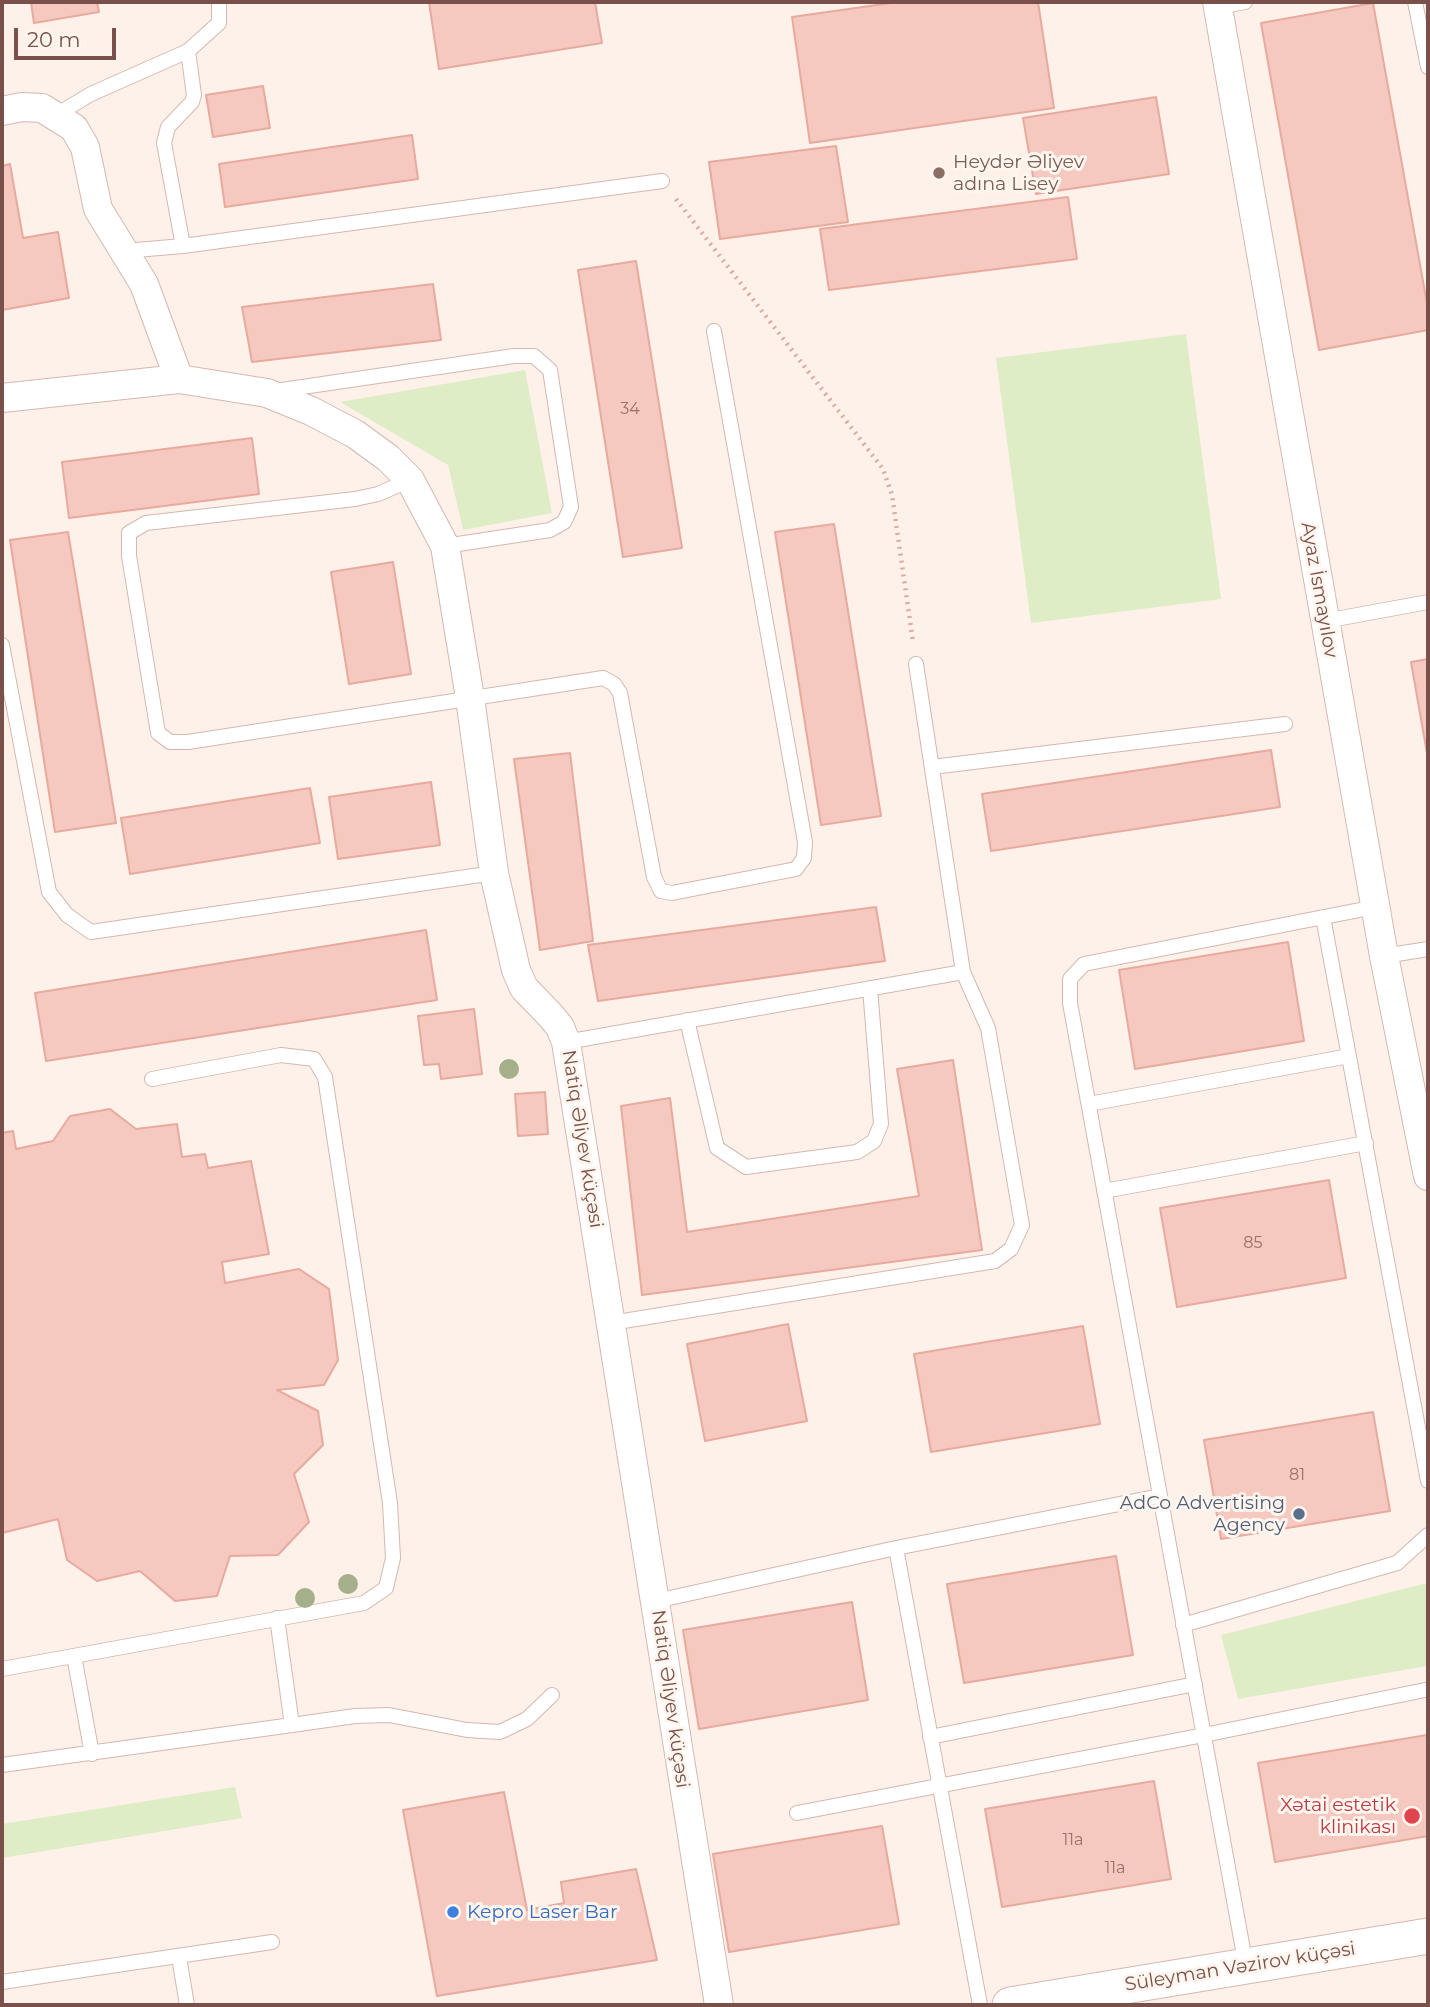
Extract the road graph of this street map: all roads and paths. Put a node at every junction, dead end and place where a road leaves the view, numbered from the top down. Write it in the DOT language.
graph roads {
  1 [pos="219,2"];
  2 [pos="1245,2"];
  3 [pos="1415,2"];
  4 [pos="1217,4"];
  5 [pos="188,51"];
  6 [pos="1428,67"];
  7 [pos="2,111"];
  8 [pos="56,115"];
  9 [pos="662,181"];
  10 [pos="183,246"];
  11 [pos="124,251"];
  12 [pos="714,331"];
  13 [pos="179,379"];
  14 [pos="267,393"];
  15 [pos="2,398"];
  16 [pos="410,480"];
  17 [pos="445,546"];
  18 [pos="1428,603"];
  19 [pos="1325,621"];
  20 [pos="2,645"];
  21 [pos="916,664"];
  22 [pos="470,698"];
  23 [pos="1285,724"];
  24 [pos="932,767"];
  25 [pos="494,873"];
  26 [pos="1375,907"];
  27 [pos="1323,917"];
  28 [pos="1428,949"];
  29 [pos="1384,956"];
  30 [pos="963,972"];
  31 [pos="870,988"];
  32 [pos="687,1020"];
  33 [pos="566,1042"];
  34 [pos="1349,1056"];
  35 [pos="152,1079"];
  36 [pos="1088,1104"];
  37 [pos="1366,1143"];
  38 [pos="1428,1176"];
  39 [pos="1104,1191"];
  40 [pos="611,1323"];
  41 [pos="1428,1481"];
  42 [pos="1160,1496"];
  43 [pos="1428,1535"];
  44 [pos="895,1548"];
  45 [pos="656,1601"];
  46 [pos="277,1618"];
  47 [pos="1183,1625"];
  48 [pos="74,1656"];
  49 [pos="2,1670"];
  50 [pos="1195,1684"];
  51 [pos="1424,1690"];
  52 [pos="552,1695"];
  53 [pos="292,1725"];
  54 [pos="1203,1735"];
  55 [pos="930,1737"];
  56 [pos="92,1754"];
  57 [pos="2,1765"];
  58 [pos="938,1786"];
  59 [pos="797,1813"];
  60 [pos="1428,1936"];
  61 [pos="272,1942"];
  62 [pos="179,1957"];
  63 [pos="1246,1966"];
  64 [pos="2,1982"];
  65 [pos="187,2005"];
  66 [pos="719,2005"];
  67 [pos="980,2005"];
  68 [pos="1010,2005"];
  1 -- 5 [label="lane"];
  2 -- 4 [label="lane"];
  3 -- 6 [label="lane"];
  4 -- 19 [label="street, Ayaz İsmayılov"];
  5 -- 8 [label="lane"];
  5 -- 10 [label="lane"];
  7 -- 8 [label="street"];
  8 -- 11 [label="street"];
  9 -- 10 [label="lane"];
  9 -- 21 [label="path"];
  10 -- 11 [label="lane"];
  11 -- 13 [label="street"];
  12 -- 22 [label="lane"];
  13 -- 14 [label="street, Natiq Əliyev küçəsi"];
  13 -- 15 [label="street, Natiq Əliyev küçəsi"];
  14 -- 16 [label="street, Natiq Əliyev küçəsi"];
  14 -- 17 [label="lane"];
  16 -- 17 [label="street, Natiq Əliyev küçəsi"];
  16 -- 22 [label="lane"];
  17 -- 22 [label="street, Natiq Əliyev küçəsi"];
  18 -- 19 [label="lane"];
  19 -- 26 [label="street, Ayaz İsmayılov"];
  20 -- 25 [label="lane"];
  21 -- 24 [label="lane"];
  22 -- 25 [label="street, Natiq Əliyev küçəsi"];
  23 -- 24 [label="lane"];
  24 -- 30 [label="lane"];
  25 -- 33 [label="street, Natiq Əliyev küçəsi"];
  26 -- 27 [label="lane"];
  26 -- 29 [label="street, Ayaz İsmayılov"];
  27 -- 34 [label="lane"];
  27 -- 36 [label="lane"];
  28 -- 29 [label="lane"];
  29 -- 38 [label="street, Ayaz İsmayılov"];
  30 -- 31 [label="lane"];
  30 -- 40 [label="lane"];
  31 -- 32 [label="lane"];
  31 -- 32 [label="lane"];
  32 -- 33 [label="lane"];
  33 -- 40 [label="street, Natiq Əliyev küçəsi"];
  34 -- 36 [label="lane"];
  34 -- 37 [label="lane"];
  35 -- 46 [label="lane"];
  36 -- 39 [label="lane"];
  37 -- 39 [label="lane"];
  37 -- 41 [label="lane"];
  39 -- 42 [label="lane"];
  40 -- 45 [label="street, Natiq Əliyev küçəsi"];
  42 -- 44 [label="lane"];
  42 -- 47 [label="lane"];
  43 -- 47 [label="lane"];
  44 -- 45 [label="lane"];
  44 -- 55 [label="lane"];
  45 -- 66 [label="street, Natiq Əliyev küçəsi"];
  46 -- 48 [label="lane"];
  46 -- 53 [label="lane"];
  47 -- 50 [label="lane"];
  48 -- 49 [label="lane"];
  48 -- 56 [label="lane"];
  50 -- 54 [label="lane"];
  50 -- 55 [label="lane"];
  51 -- 54 [label="lane"];
  52 -- 53 [label="lane"];
  53 -- 56 [label="lane"];
  54 -- 58 [label="lane"];
  54 -- 63 [label="lane"];
  55 -- 58 [label="lane"];
  56 -- 57 [label="lane"];
  58 -- 59 [label="lane"];
  58 -- 67 [label="lane"];
  60 -- 63 [label="street, Süleyman Vəzirov küçəsi"];
  61 -- 62 [label="lane"];
  62 -- 64 [label="lane"];
  62 -- 65 [label="lane"];
  63 -- 68 [label="street, Süleyman Vəzirov küçəsi"];
}
